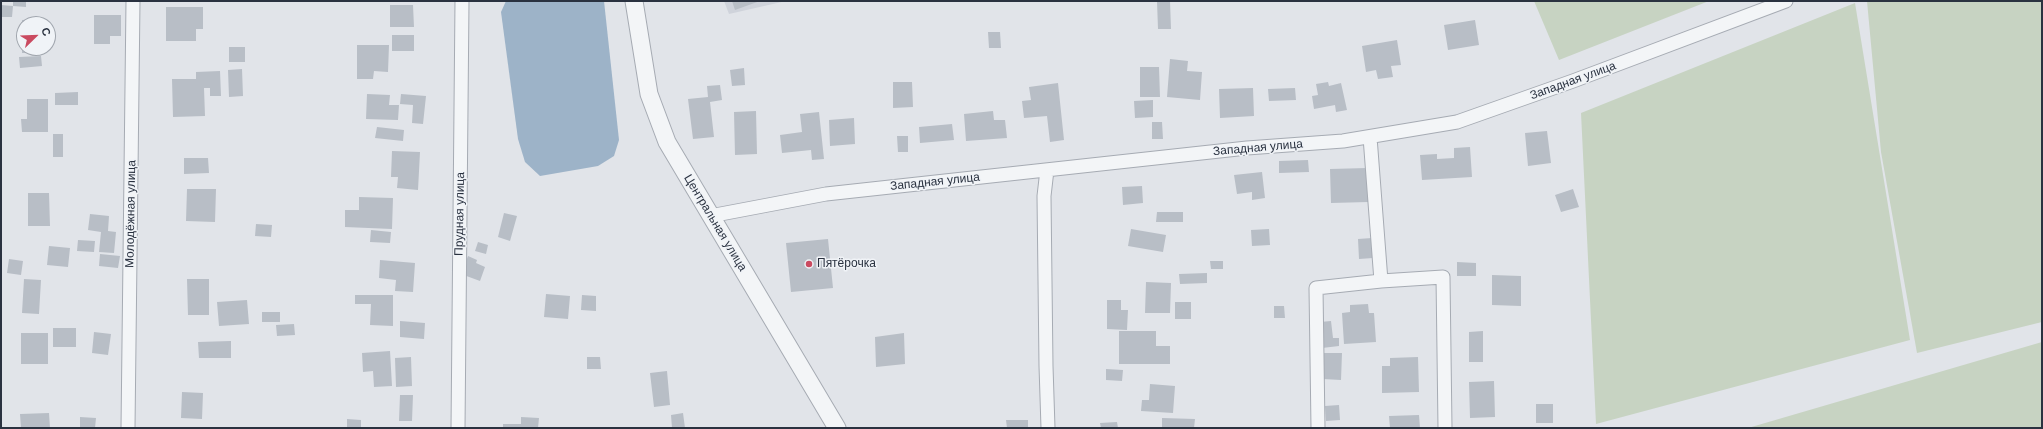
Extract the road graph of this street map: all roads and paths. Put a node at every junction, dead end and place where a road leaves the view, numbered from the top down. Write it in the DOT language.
graph roads {
  1 [pos="133,1"];
  2 [pos="462,1"];
  3 [pos="634,1"];
  4 [pos="1786,1"];
  5 [pos="1370,137"];
  6 [pos="1047,170"];
  7 [pos="710,216"];
  8 [pos="1381,281"];
  9 [pos="128,428"];
  10 [pos="458,428"];
  11 [pos="837,428"];
  12 [pos="1048,428"];
  13 [pos="1318,428"];
  14 [pos="1445,428"];
  1 -- 9 [label="street, Молодёжная улица"];
  2 -- 10 [label="street, Прудная улица"];
  3 -- 7 [label="street, Центральная улица"];
  4 -- 5 [label="street, Западная улица"];
  5 -- 6 [label="street, Западная улица"];
  5 -- 8 [label="street"];
  6 -- 7 [label="street, Западная улица"];
  6 -- 12 [label="street"];
  7 -- 11 [label="street, Центральная улица"];
  8 -- 13 [label="street"];
  8 -- 14 [label="street"];
}
